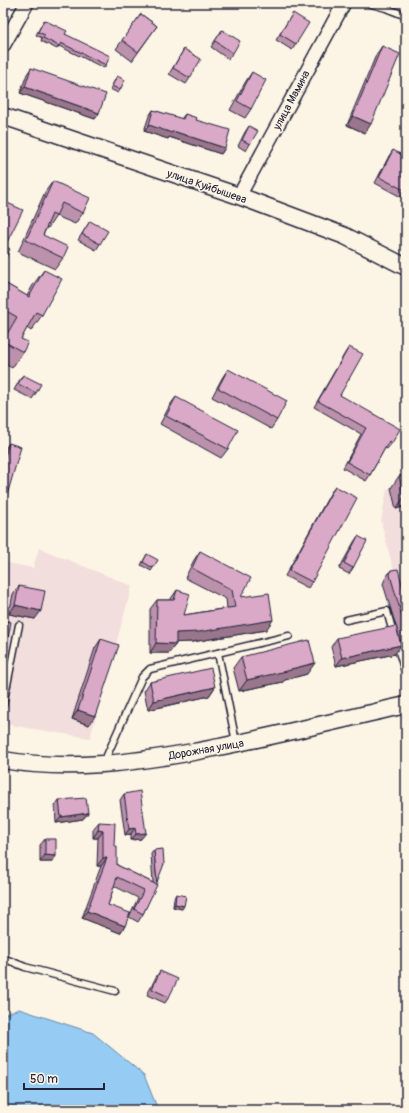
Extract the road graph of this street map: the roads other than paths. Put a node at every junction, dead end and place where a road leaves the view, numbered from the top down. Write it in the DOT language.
graph roads {
  1 [pos="27,3"];
  2 [pos="344,3"];
  3 [pos="368,3"];
  4 [pos="406,16"];
  5 [pos="3,46"];
  6 [pos="3,116"];
  7 [pos="239,196"];
  8 [pos="406,267"];
  9 [pos="346,620"];
  10 [pos="19,625"];
  11 [pos="289,636"];
  12 [pos="218,653"];
  13 [pos="406,674"];
  14 [pos="3,705"];
  15 [pos="406,705"];
  16 [pos="236,744"];
  17 [pos="3,760"];
  18 [pos="103,764"];
  19 [pos="3,958"];
  20 [pos="115,991"];
  1 -- 5 [label="street"];
  2 -- 7 [label="street, улица Мамина"];
  3 -- 4 [label="lane"];
  6 -- 7 [label="street, улица Куйбышева"];
  7 -- 8 [label="street, улица Куйбышева"];
  9 -- 13 [label="lane"];
  10 -- 14 [label="lane"];
  11 -- 12 [label="lane"];
  12 -- 16 [label="lane"];
  12 -- 18 [label="lane"];
  15 -- 16 [label="street, Дорожная улица"];
  16 -- 18 [label="street, Дорожная улица"];
  17 -- 18 [label="street, Дорожная улица"];
  19 -- 20 [label="lane"];
}
